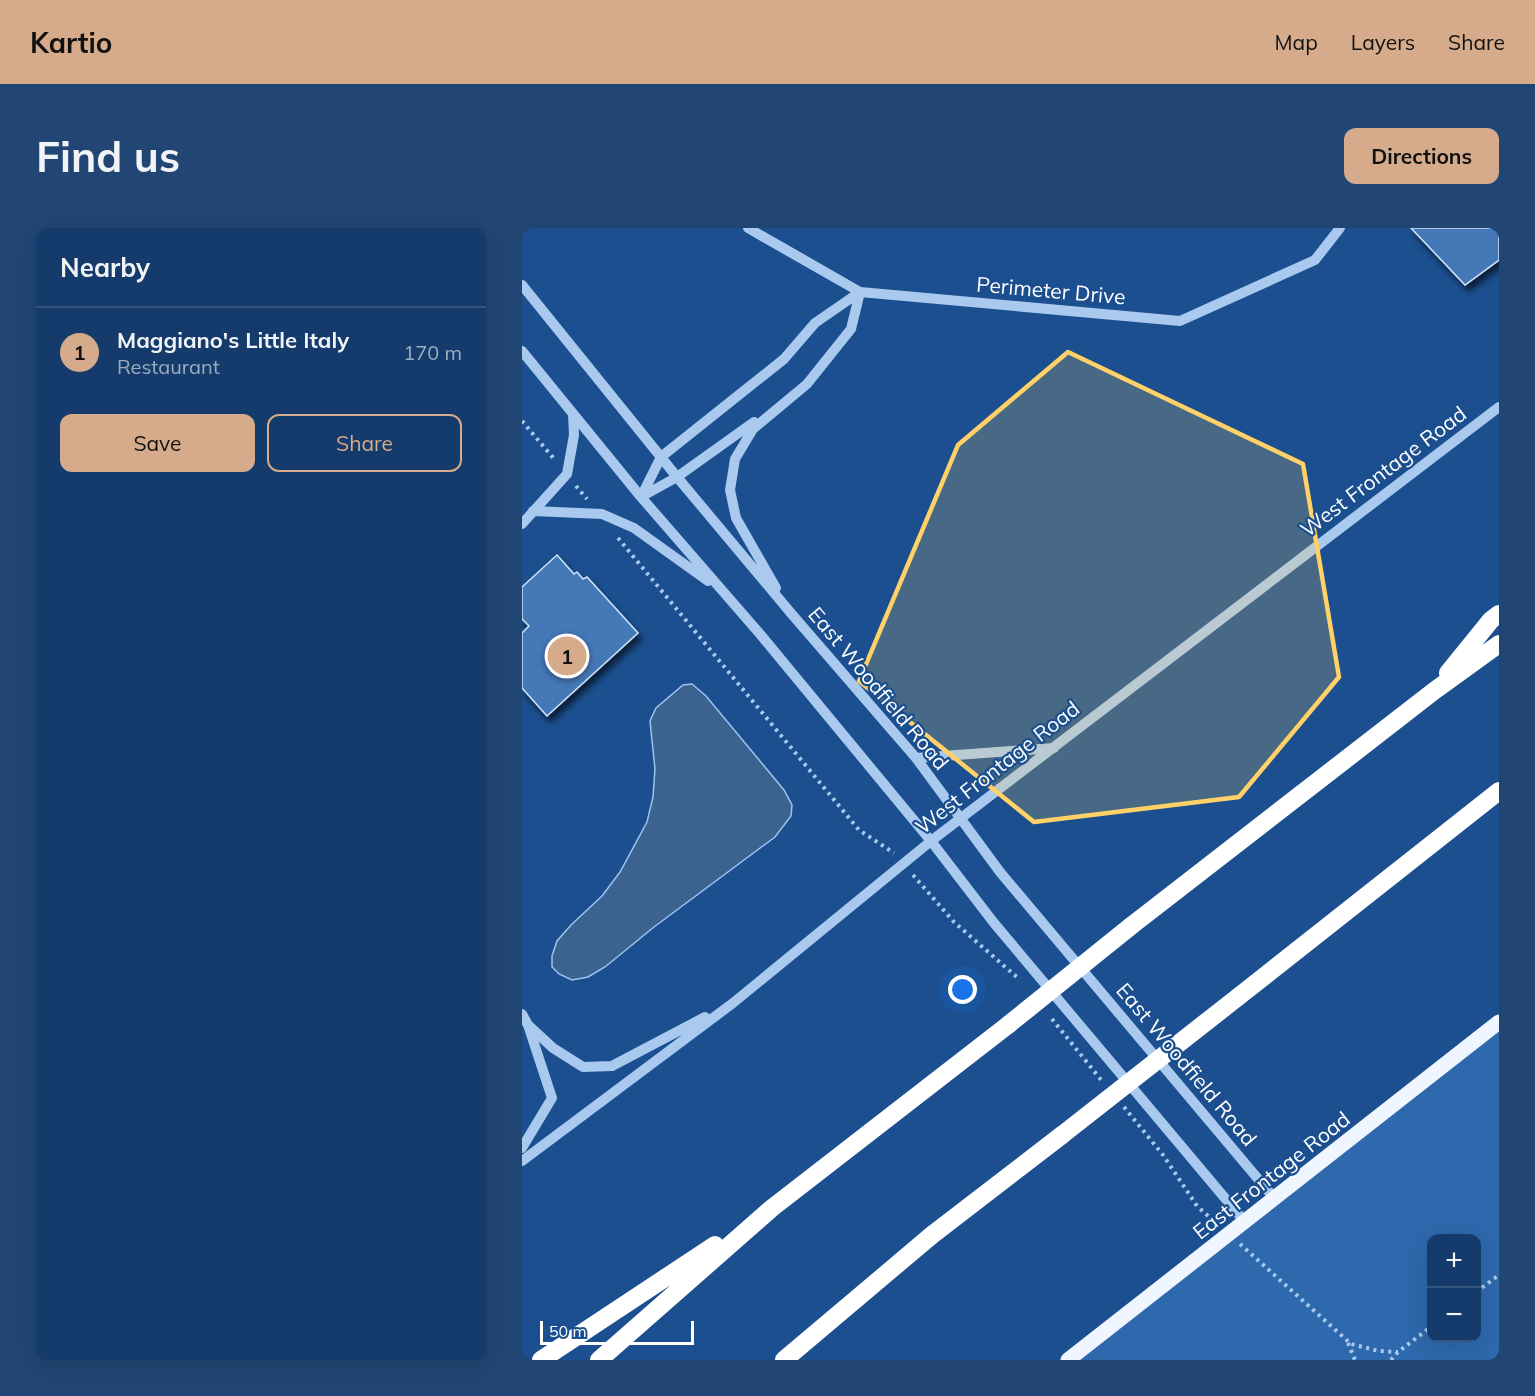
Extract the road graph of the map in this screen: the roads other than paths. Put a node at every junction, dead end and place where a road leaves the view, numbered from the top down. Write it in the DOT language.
graph roads {
  1 [pos="748,228"];
  2 [pos="1340,228"];
  3 [pos="522,285"];
  4 [pos="860,292"];
  5 [pos="522,351"];
  6 [pos="807,384"];
  7 [pos="1499,407"];
  8 [pos="573,414"];
  9 [pos="661,457"];
  10 [pos="677,477"];
  11 [pos="641,497"];
  12 [pos="533,511"];
  13 [pos="522,524"];
  14 [pos="726,594"];
  15 [pos="790,612"];
  16 [pos="1499,614"];
  17 [pos="1499,644"];
  18 [pos="1434,691"];
  19 [pos="1054,748"];
  20 [pos="916,758"];
  21 [pos="1499,791"];
  22 [pos="960,819"];
  23 [pos="931,841"];
  24 [pos="733,1003"];
  25 [pos="522,1014"];
  26 [pos="1499,1022"];
  27 [pos="528,1025"];
  28 [pos="522,1149"];
  29 [pos="522,1161"];
  30 [pos="1275,1198"];
  31 [pos="772,1208"];
  32 [pos="1245,1222"];
  33 [pos="541,1360"];
  34 [pos="599,1360"];
  35 [pos="784,1360"];
  36 [pos="1068,1360"];
  1 -- 4 [label="street, Perimeter Drive"];
  2 -- 4 [label="street, Perimeter Drive"];
  3 -- 9 [label="street, East Woodfield Road"];
  4 -- 6 [label="street"];
  4 -- 9 [label="street"];
  5 -- 8 [label="street"];
  6 -- 10 [label="street"];
  6 -- 15 [label="street"];
  7 -- 19 [label="street, West Frontage Road"];
  8 -- 11 [label="street"];
  8 -- 12 [label="street"];
  9 -- 10 [label="street, East Woodfield Road"];
  9 -- 11 [label="street"];
  10 -- 11 [label="street"];
  10 -- 15 [label="street, East Woodfield Road"];
  11 -- 14 [label="street"];
  12 -- 13 [label="street"];
  12 -- 14 [label="street"];
  14 -- 23 [label="street"];
  15 -- 20 [label="street, East Woodfield Road"];
  16 -- 18 [label="highway"];
  17 -- 18 [label="highway"];
  18 -- 31 [label="highway, bridge"];
  19 -- 20 [label="street"];
  19 -- 22 [label="street, West Frontage Road"];
  20 -- 22 [label="street, East Woodfield Road"];
  21 -- 35 [label="highway, bridge"];
  22 -- 23 [label="street, West Frontage Road"];
  22 -- 30 [label="street, East Woodfield Road"];
  23 -- 24 [label="street, West Frontage Road"];
  23 -- 32 [label="street"];
  24 -- 27 [label="street"];
  24 -- 29 [label="street, West Frontage Road"];
  25 -- 27 [label="street"];
  26 -- 30 [label="main road, East Frontage Road"];
  27 -- 28 [label="street"];
  30 -- 32 [label="main road, East Frontage Road"];
  31 -- 33 [label="highway"];
  31 -- 34 [label="highway"];
  32 -- 36 [label="main road, East Frontage Road"];
}
